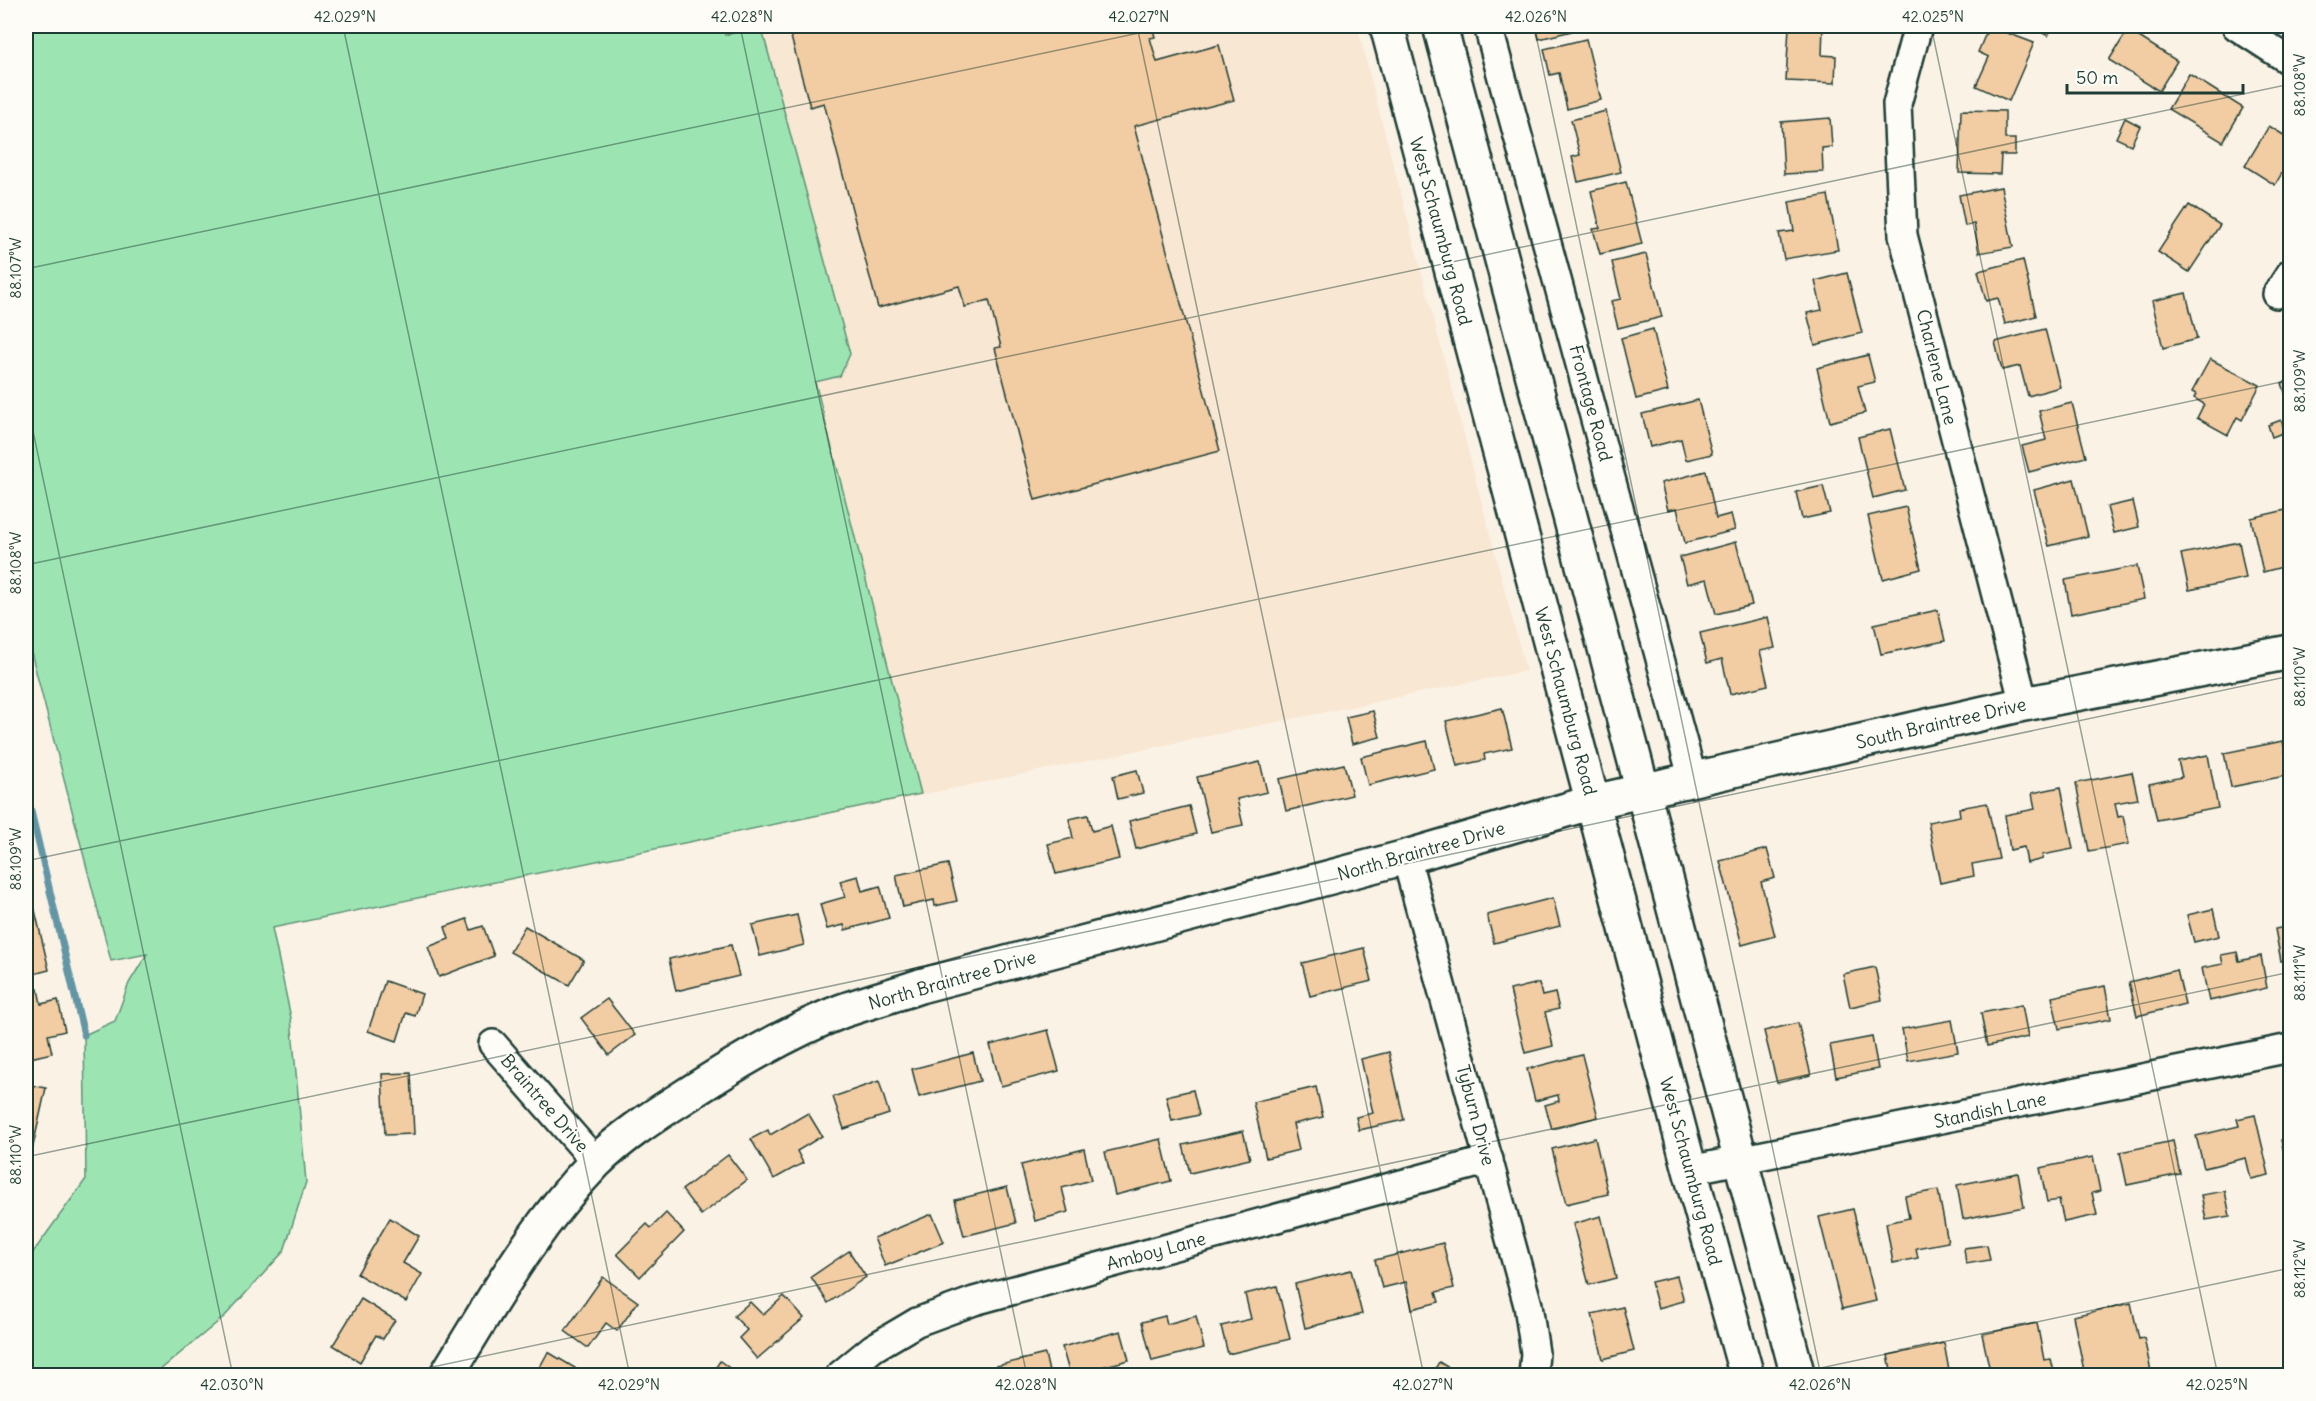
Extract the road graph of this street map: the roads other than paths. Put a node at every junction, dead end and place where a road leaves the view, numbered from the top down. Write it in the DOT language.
graph roads {
  1 [pos="1388,26"];
  2 [pos="1440,26"];
  3 [pos="1488,26"];
  4 [pos="1918,26"];
  5 [pos="2236,26"];
  6 [pos="2290,62"];
  7 [pos="2290,652"];
  8 [pos="2024,704"];
  9 [pos="1693,780"];
  10 [pos="1643,791"];
  11 [pos="1593,802"];
  12 [pos="1406,856"];
  13 [pos="493,1044"];
  14 [pos="2290,1048"];
  15 [pos="1489,1160"];
  16 [pos="1742,1161"];
  17 [pos="596,1162"];
  18 [pos="1690,1170"];
  19 [pos="446,1376"];
  20 [pos="839,1376"];
  21 [pos="1533,1376"];
  22 [pos="1747,1376"];
  23 [pos="1798,1376"];
  1 -- 11 [label="main road, West Schaumburg Road"];
  2 -- 10 [label="main road"];
  3 -- 9 [label="street, Frontage Road"];
  4 -- 8 [label="street, Charlene Lane"];
  5 -- 6 [label="street"];
  7 -- 8 [label="main road, South Braintree Drive"];
  8 -- 9 [label="main road, South Braintree Drive"];
  9 -- 10 [label="main road, South Braintree Drive"];
  10 -- 11 [label="main road, South Braintree Drive"];
  10 -- 16 [label="main road"];
  11 -- 12 [label="main road, North Braintree Drive"];
  11 -- 18 [label="main road, West Schaumburg Road"];
  12 -- 15 [label="street, Tyburn Drive"];
  12 -- 17 [label="main road, North Braintree Drive"];
  13 -- 17 [label="street, Braintree Drive"];
  14 -- 16 [label="street, Standish Lane"];
  15 -- 20 [label="street, Amboy Lane"];
  15 -- 21 [label="street, Tyburn Drive"];
  16 -- 18 [label="street, Standish Lane"];
  16 -- 23 [label="main road"];
  17 -- 19 [label="main road, North Braintree Drive"];
  18 -- 22 [label="main road, West Schaumburg Road"];
}
